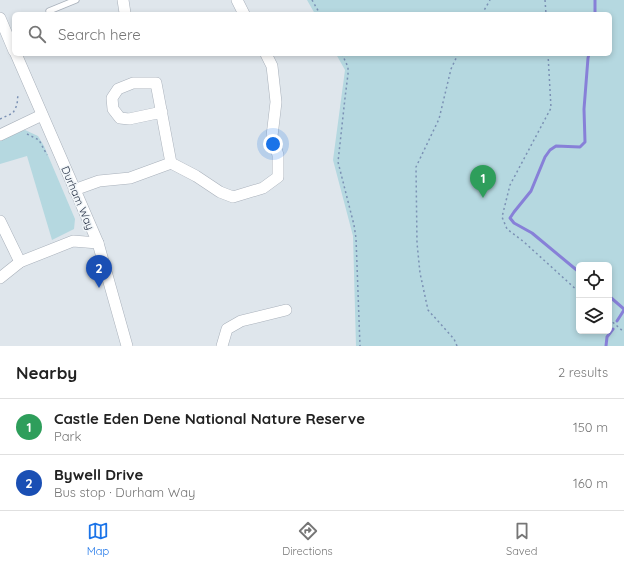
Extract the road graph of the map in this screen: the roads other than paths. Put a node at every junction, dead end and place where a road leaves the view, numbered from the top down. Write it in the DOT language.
graph roads {
  1 [pos="76,0"];
  2 [pos="122,0"];
  3 [pos="237,0"];
  4 [pos="49,11"];
  5 [pos="125,12"];
  6 [pos="243,12"];
  7 [pos="0,18"];
  8 [pos="12,45"];
  9 [pos="17,56"];
  10 [pos="267,56"];
  11 [pos="162,112"];
  12 [pos="42,116"];
  13 [pos="0,135"];
  14 [pos="171,163"];
  15 [pos="74,190"];
  16 [pos="0,221"];
  17 [pos="98,243"];
  18 [pos="20,262"];
  19 [pos="0,278"];
  20 [pos="286,310"];
  21 [pos="128,346"];
  22 [pos="222,346"];
  1 -- 4 [label="lane"];
  2 -- 5 [label="street"];
  3 -- 6 [label="street"];
  7 -- 8 [label="street"];
  9 -- 12 [label="street, Durham Way"];
  10 -- 14 [label="street"];
  11 -- 11 [label="street"];
  11 -- 14 [label="street"];
  12 -- 13 [label="street"];
  12 -- 15 [label="street, Durham Way"];
  14 -- 15 [label="street"];
  15 -- 17 [label="street, Durham Way"];
  16 -- 18 [label="street"];
  17 -- 18 [label="street"];
  17 -- 21 [label="street, Durham Way"];
  18 -- 19 [label="street"];
  20 -- 22 [label="street"];
}
